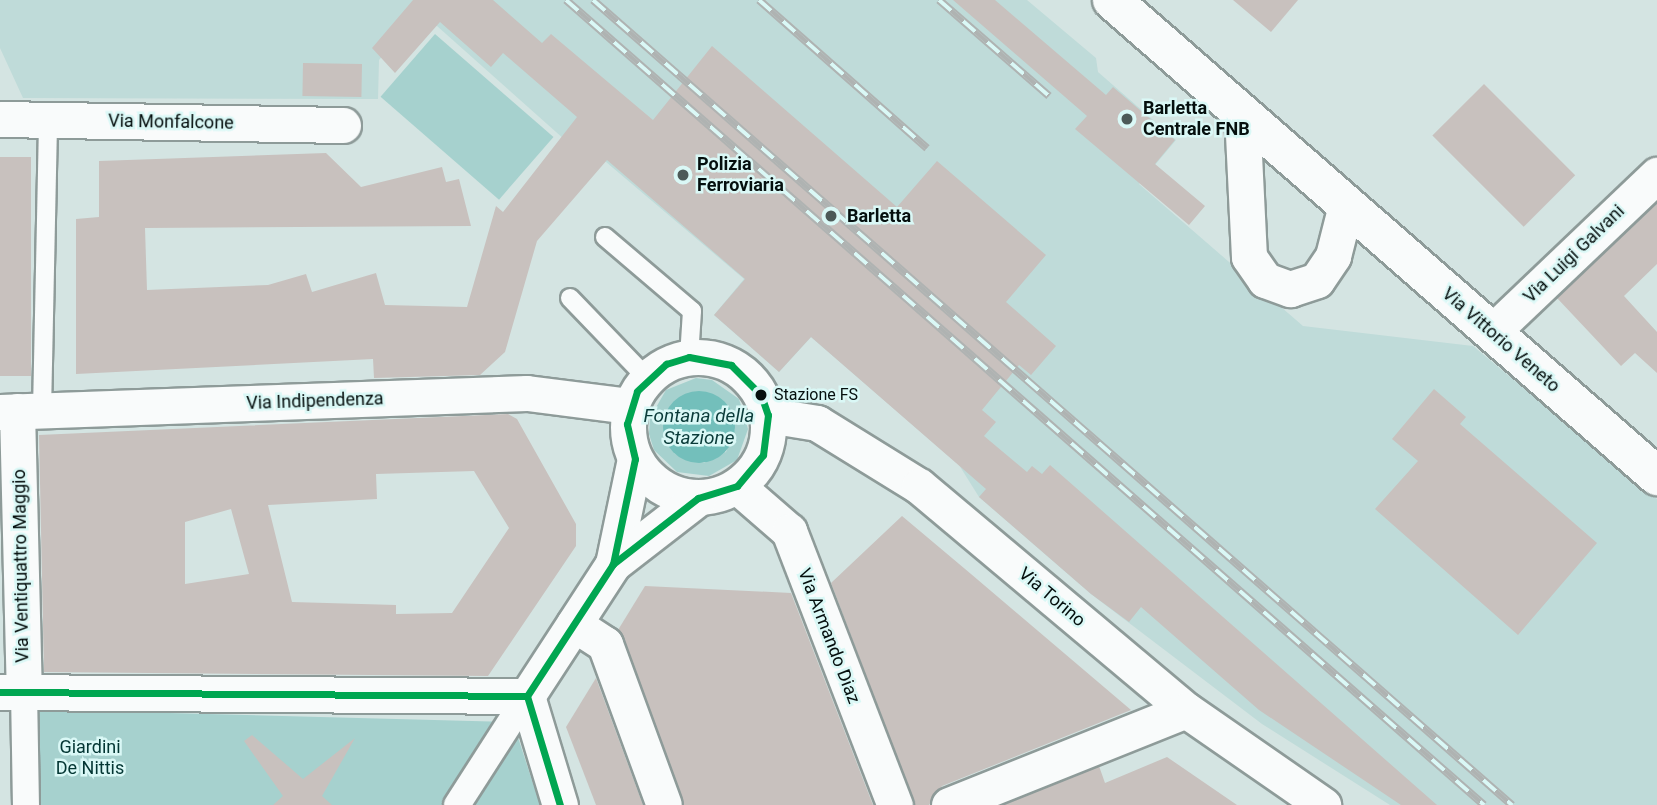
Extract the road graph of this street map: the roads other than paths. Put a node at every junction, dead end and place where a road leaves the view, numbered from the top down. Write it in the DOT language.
graph roads {
  1 [pos="1112,0"];
  2 [pos="1242,114"];
  3 [pos="0,119"];
  4 [pos="48,120"];
  5 [pos="343,125"];
  6 [pos="1657,175"];
  7 [pos="1346,205"];
  8 [pos="605,237"];
  9 [pos="570,298"];
  10 [pos="1492,332"];
  11 [pos="689,357"];
  12 [pos="638,392"];
  13 [pos="20,411"];
  14 [pos="768,415"];
  15 [pos="635,459"];
  16 [pos="1657,476"];
  17 [pos="737,486"];
  18 [pos="698,498"];
  19 [pos="613,564"];
  20 [pos="574,624"];
  21 [pos="12,692"];
  22 [pos="527,696"];
  23 [pos="1186,710"];
  24 [pos="26,805"];
  25 [pos="457,805"];
  26 [pos="560,805"];
  27 [pos="664,805"];
  28 [pos="895,805"];
  29 [pos="949,805"];
  30 [pos="1323,805"];
  1 -- 2 [label="street, Via Vittorio Veneto"];
  2 -- 7 [label="street, Via Vittorio Veneto"];
  2 -- 7 [label="street"];
  3 -- 4 [label="street, Via Monfalcone"];
  4 -- 5 [label="street, Via Monfalcone"];
  4 -- 13 [label="lane"];
  6 -- 10 [label="street, Via Luigi Galvani"];
  7 -- 10 [label="street, Via Vittorio Veneto"];
  8 -- 11 [label="lane"];
  9 -- 12 [label="lane"];
  10 -- 16 [label="street, Via Vittorio Veneto"];
  11 -- 12 [label="street"];
  11 -- 14 [label="street"];
  12 -- 13 [label="street, Via Indipendenza"];
  12 -- 15 [label="street"];
  13 -- 21 [label="street, Via Ventiquattro Maggio"];
  14 -- 17 [label="street"];
  14 -- 23 [label="street, Via Torino"];
  15 -- 18 [label="street"];
  15 -- 19 [label="street"];
  17 -- 18 [label="street"];
  17 -- 28 [label="street, Via Armando Diaz"];
  18 -- 19 [label="street"];
  19 -- 20 [label="street"];
  20 -- 22 [label="street"];
  20 -- 27 [label="street"];
  21 -- 22 [label="street"];
  21 -- 24 [label="street, Via Ventiquattro Maggio"];
  22 -- 25 [label="street"];
  22 -- 26 [label="street"];
  23 -- 29 [label="street"];
  23 -- 30 [label="street, Via Torino"];
}
